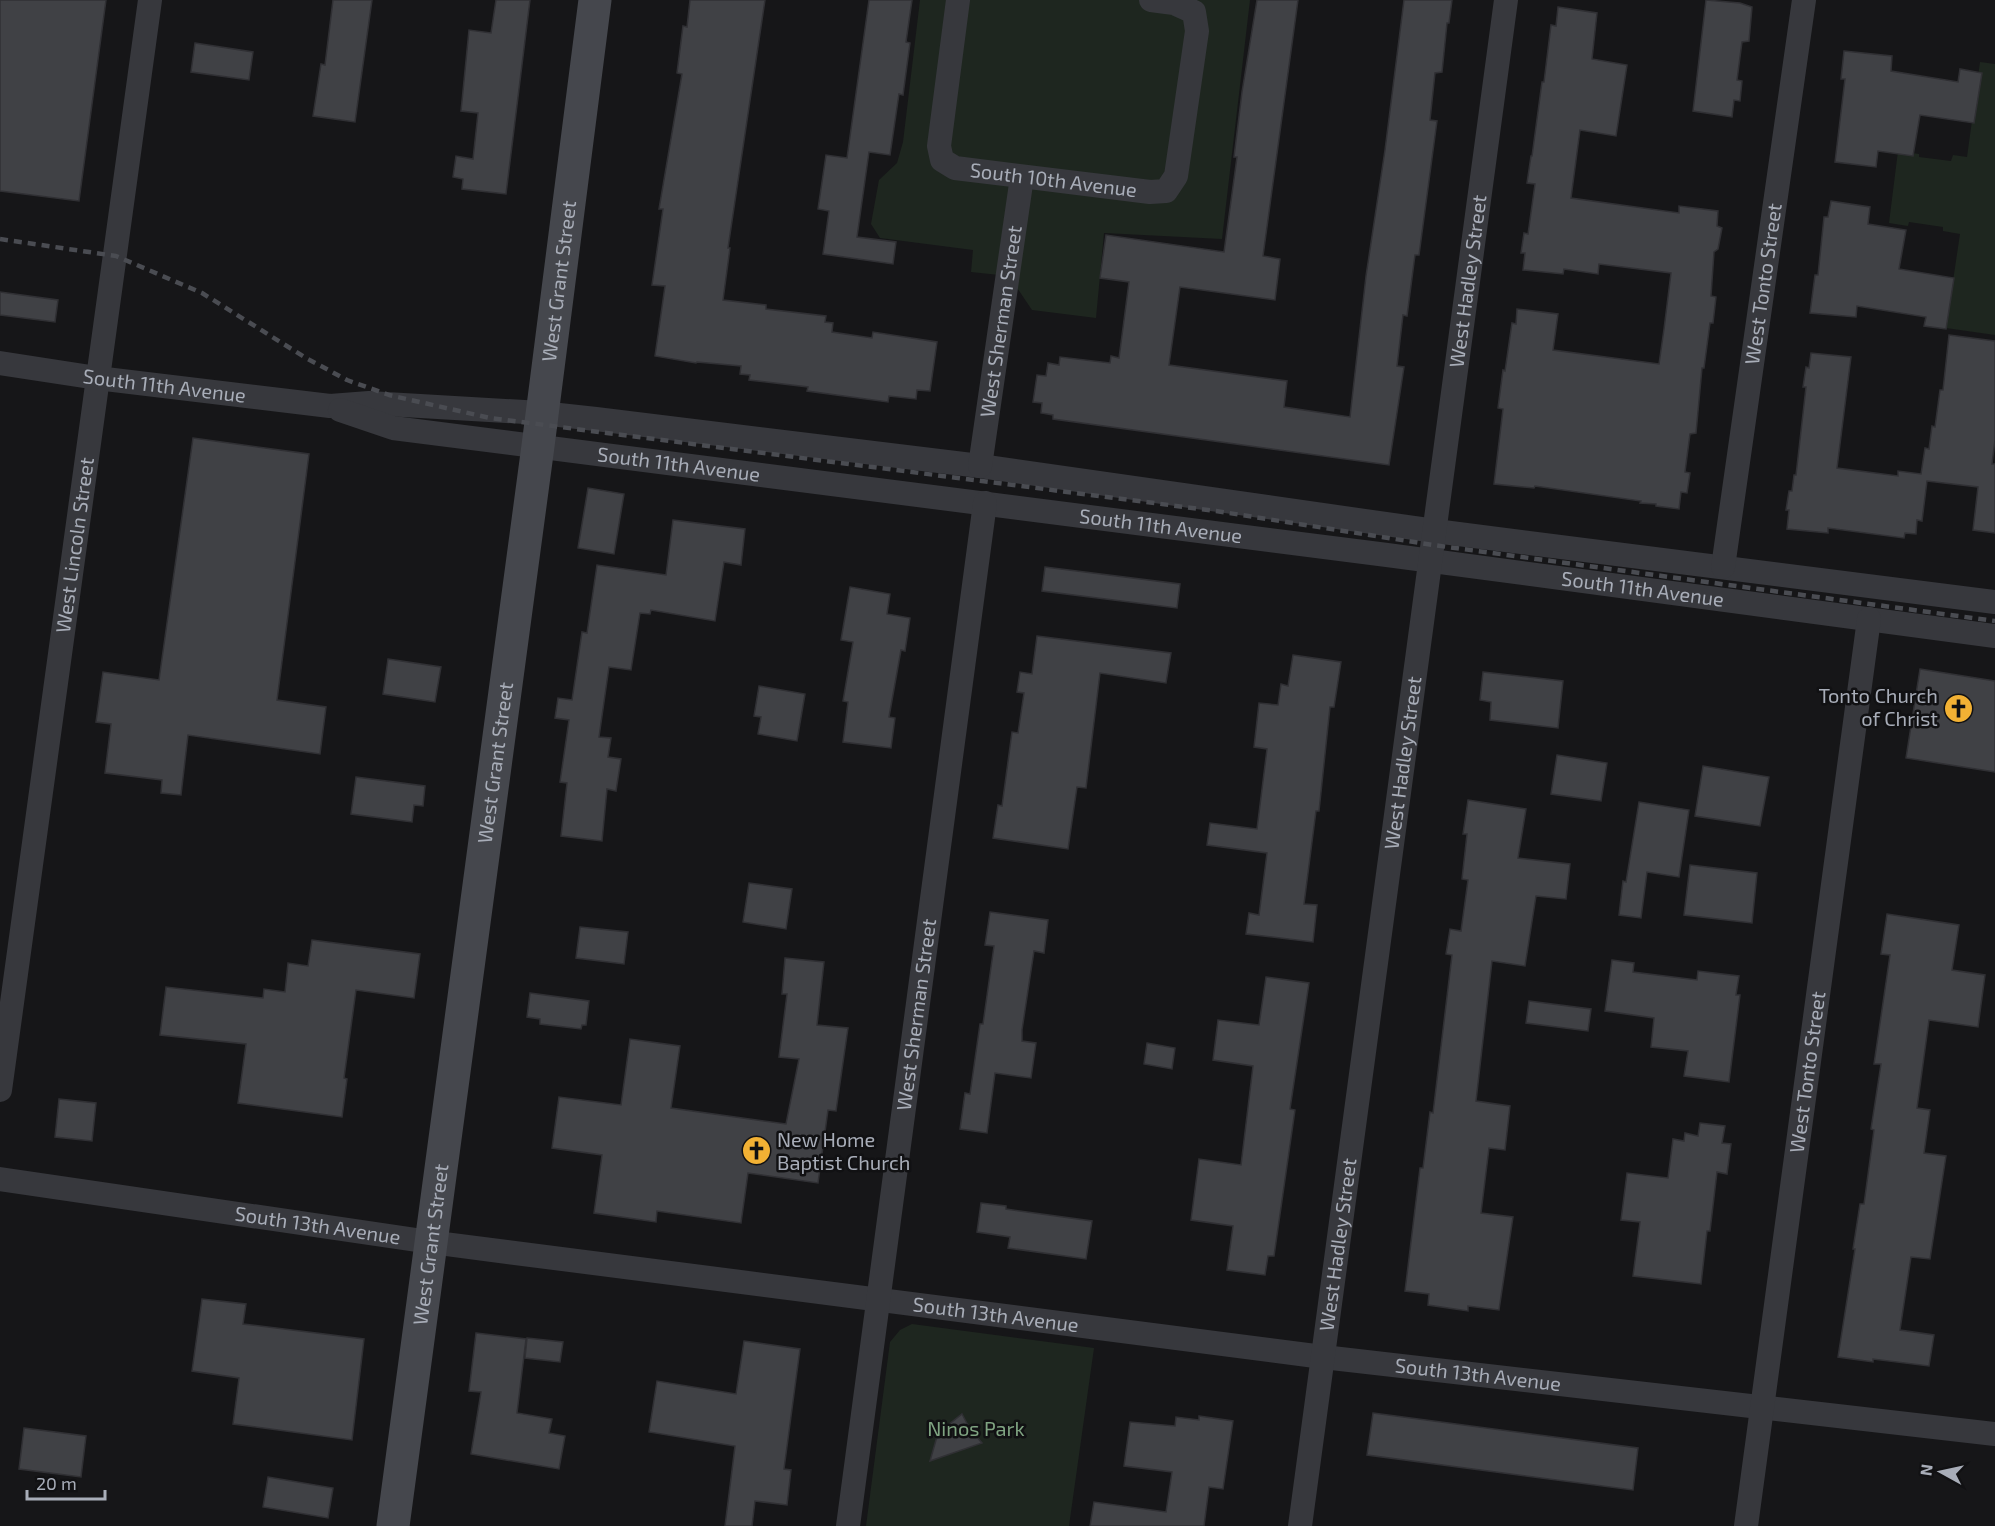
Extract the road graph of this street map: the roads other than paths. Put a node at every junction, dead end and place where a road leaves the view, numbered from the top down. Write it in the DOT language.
graph roads {
  1 [pos="150,0"];
  2 [pos="594,0"];
  3 [pos="958,0"];
  4 [pos="1151,0"];
  5 [pos="1506,0"];
  6 [pos="1804,0"];
  7 [pos="1023,177"];
  8 [pos="0,363"];
  9 [pos="97,378"];
  10 [pos="330,406"];
  11 [pos="541,412"];
  12 [pos="538,446"];
  13 [pos="980,466"];
  14 [pos="985,503"];
  15 [pos="1434,531"];
  16 [pos="1431,561"];
  17 [pos="1723,567"];
  18 [pos="1995,602"];
  19 [pos="1869,620"];
  20 [pos="1995,636"];
  21 [pos="0,1090"];
  22 [pos="0,1179"];
  23 [pos="430,1242"];
  24 [pos="878,1298"];
  25 [pos="1323,1357"];
  26 [pos="1762,1408"];
  27 [pos="1995,1434"];
  28 [pos="393,1526"];
  29 [pos="848,1526"];
  30 [pos="1300,1526"];
  31 [pos="1746,1526"];
  1 -- 9 [label="street, West Lincoln Street"];
  2 -- 11 [label="main road, West Grant Street"];
  3 -- 7 [label="street, South 10th Avenue"];
  4 -- 7 [label="street, South 10th Avenue"];
  5 -- 15 [label="street, West Hadley Street"];
  6 -- 17 [label="street, West Tonto Street"];
  7 -- 13 [label="street, West Sherman Street"];
  8 -- 9 [label="street, South 11th Avenue"];
  9 -- 10 [label="street, South 11th Avenue"];
  9 -- 21 [label="street, West Lincoln Street"];
  10 -- 11 [label="street, South 11th Avenue"];
  10 -- 12 [label="street, South 11th Avenue"];
  11 -- 12 [label="main road, West Grant Street"];
  11 -- 13 [label="street, South 11th Avenue"];
  12 -- 14 [label="street, South 11th Avenue"];
  12 -- 23 [label="main road, West Grant Street"];
  13 -- 15 [label="street, South 11th Avenue"];
  14 -- 16 [label="street, South 11th Avenue"];
  14 -- 24 [label="street, West Sherman Street"];
  15 -- 16 [label="street, West Hadley Street"];
  15 -- 17 [label="street, South 11th Avenue"];
  16 -- 19 [label="street, South 11th Avenue"];
  16 -- 25 [label="street, West Hadley Street"];
  17 -- 18 [label="street, South 11th Avenue"];
  19 -- 20 [label="street, South 11th Avenue"];
  19 -- 26 [label="street, West Tonto Street"];
  22 -- 23 [label="street, South 13th Avenue"];
  23 -- 24 [label="street, South 13th Avenue"];
  23 -- 28 [label="main road, West Grant Street"];
  24 -- 25 [label="street, South 13th Avenue"];
  24 -- 29 [label="street, West Sherman Street"];
  25 -- 26 [label="street, South 13th Avenue"];
  25 -- 30 [label="street, West Hadley Street"];
  26 -- 27 [label="street, South 13th Avenue"];
  26 -- 31 [label="street, West Tonto Street"];
}
